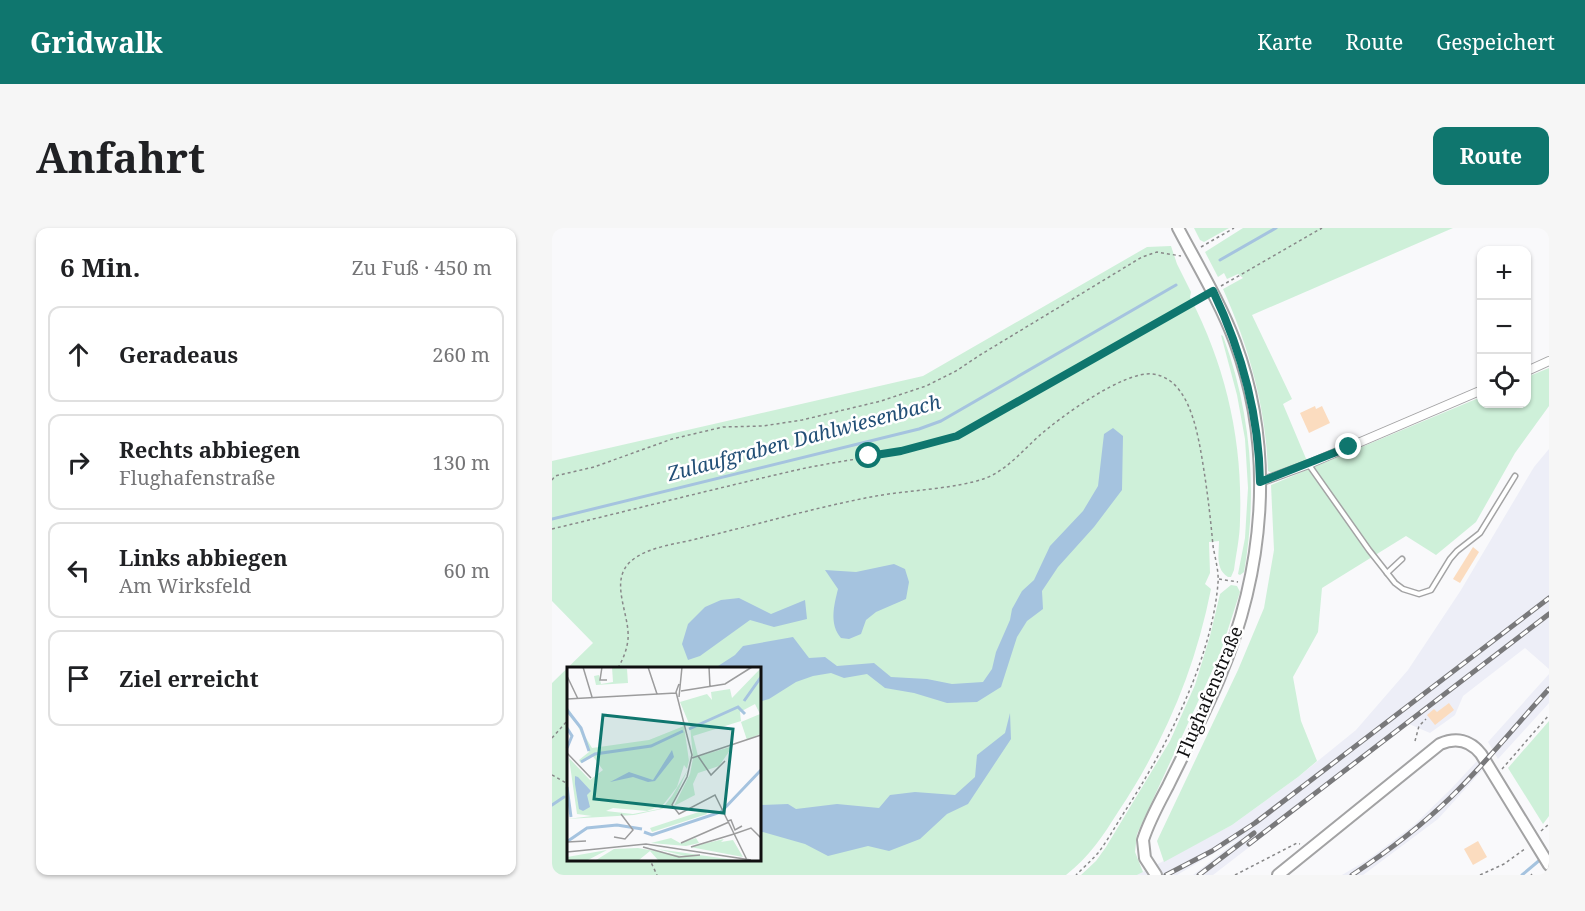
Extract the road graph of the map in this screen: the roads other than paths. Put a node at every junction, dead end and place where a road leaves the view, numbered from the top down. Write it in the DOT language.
graph roads {
  1 [pos="1178,228"];
  2 [pos="1549,361"];
  3 [pos="1531,369"];
  4 [pos="1477,392"];
  5 [pos="1309,464"];
  6 [pos="1515,476"];
  7 [pos="1260,482"];
  8 [pos="1402,559"];
  9 [pos="1387,573"];
  10 [pos="1549,865"];
  11 [pos="1154,871"];
  12 [pos="1278,875"];
  1 -- 7 [label="main road, Flughafenstraße"];
  2 -- 3 [label="street"];
  4 -- 5 [label="street"];
  5 -- 7 [label="street"];
  5 -- 9 [label="lane"];
  6 -- 9 [label="lane"];
  7 -- 11 [label="main road, Flughafenstraße"];
  8 -- 9 [label="lane"];
  10 -- 12 [label="main road"];
}
